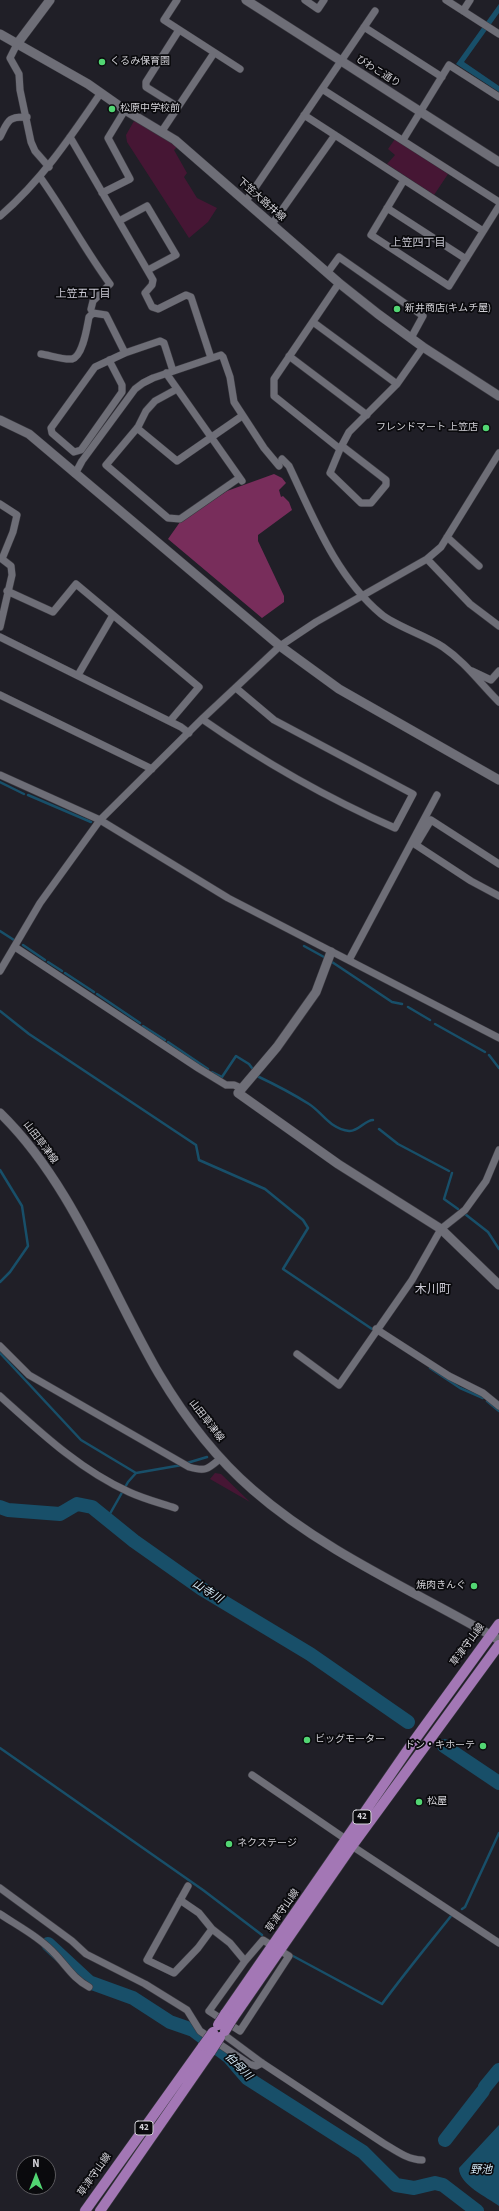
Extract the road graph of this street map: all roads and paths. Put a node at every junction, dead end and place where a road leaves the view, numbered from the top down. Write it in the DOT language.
graph roads {
  1 [pos="50,0"];
  2 [pos="177,0"];
  3 [pos="246,0"];
  4 [pos="305,0"];
  5 [pos="324,0"];
  6 [pos="446,0"];
  7 [pos="470,0"];
  8 [pos="464,10"];
  9 [pos="375,11"];
  10 [pos="364,27"];
  11 [pos="179,30"];
  12 [pos="0,34"];
  13 [pos="499,34"];
  14 [pos="17,44"];
  15 [pos="214,53"];
  16 [pos="341,62"];
  17 [pos="240,69"];
  18 [pos="442,77"];
  19 [pos="322,89"];
  20 [pos="100,94"];
  21 [pos="499,97"];
  22 [pos="178,107"];
  23 [pos="125,110"];
  24 [pos="420,112"];
  25 [pos="304,115"];
  26 [pos="27,117"];
  27 [pos="162,131"];
  28 [pos="335,135"];
  29 [pos="0,137"];
  30 [pos="70,137"];
  31 [pos="402,140"];
  32 [pos="499,162"];
  33 [pos="49,167"];
  34 [pos="40,177"];
  35 [pos="404,180"];
  36 [pos="102,193"];
  37 [pos="246,201"];
  38 [pos="499,202"];
  39 [pos="499,206"];
  40 [pos="387,208"];
  41 [pos="0,216"];
  42 [pos="119,221"];
  43 [pos="272,224"];
  44 [pos="483,231"];
  45 [pos="466,259"];
  46 [pos="148,270"];
  47 [pos="328,272"];
  48 [pos="339,283"];
  49 [pos="91,309"];
  50 [pos="313,322"];
  51 [pos="411,338"];
  52 [pos="423,347"];
  53 [pos="125,352"];
  54 [pos="41,354"];
  55 [pos="289,356"];
  56 [pos="211,358"];
  57 [pos="109,360"];
  58 [pos="169,372"];
  59 [pos="397,384"];
  60 [pos="177,389"];
  61 [pos="499,396"];
  62 [pos="367,415"];
  63 [pos="242,416"];
  64 [pos="0,420"];
  65 [pos="137,428"];
  66 [pos="211,437"];
  67 [pos="341,447"];
  68 [pos="499,453"];
  69 [pos="75,474"];
  70 [pos="0,504"];
  71 [pos="447,537"];
  72 [pos="427,559"];
  73 [pos="479,566"];
  74 [pos="7,591"];
  75 [pos="362,596"];
  76 [pos="113,615"];
  77 [pos="499,626"];
  78 [pos="0,627"];
  79 [pos="0,637"];
  80 [pos="278,648"];
  81 [pos="467,667"];
  82 [pos="499,671"];
  83 [pos="78,675"];
  84 [pos="236,688"];
  85 [pos="0,695"];
  86 [pos="499,702"];
  87 [pos="202,719"];
  88 [pos="170,721"];
  89 [pos="189,733"];
  90 [pos="152,769"];
  91 [pos="0,775"];
  92 [pos="499,780"];
  93 [pos="437,796"];
  94 [pos="100,820"];
  95 [pos="414,843"];
  96 [pos="499,864"];
  97 [pos="499,896"];
  98 [pos="15,946"];
  99 [pos="330,952"];
  100 [pos="349,960"];
  101 [pos="0,971"];
  102 [pos="499,1038"];
  103 [pos="241,1088"];
  104 [pos="0,1113"];
  105 [pos="499,1150"];
  106 [pos="441,1229"];
  107 [pos="499,1285"];
  108 [pos="376,1329"];
  109 [pos="0,1346"];
  110 [pos="297,1354"];
  111 [pos="0,1396"];
  112 [pos="499,1406"];
  113 [pos="221,1458"];
  114 [pos="175,1508"];
  115 [pos="499,1624"];
  116 [pos="495,1637"];
  117 [pos="499,1645"];
  118 [pos="252,1775"];
  119 [pos="350,1843"];
  120 [pos="188,1886"];
  121 [pos="0,1888"];
  122 [pos="180,1900"];
  123 [pos="0,1914"];
  124 [pos="212,1929"];
  125 [pos="499,1943"];
  126 [pos="276,1949"];
  127 [pos="245,1961"];
  128 [pos="89,1987"];
  129 [pos="220,2032"];
  130 [pos="207,2048"];
  131 [pos="262,2063"];
  132 [pos="422,2160"];
  133 [pos="85,2211"];
  134 [pos="100,2211"];
  1 -- 14 [label="street"];
  2 -- 11 [label="street"];
  3 -- 16 [label="street, びわこ通り"];
  4 -- 5 [label="street"];
  6 -- 8 [label="street"];
  7 -- 8 [label="street"];
  8 -- 13 [label="street"];
  9 -- 10 [label="street"];
  10 -- 16 [label="street"];
  10 -- 18 [label="street"];
  11 -- 15 [label="street"];
  11 -- 22 [label="street"];
  12 -- 14 [label="street, 下笠大路井線"];
  14 -- 20 [label="street, 下笠大路井線"];
  14 -- 26 [label="street"];
  15 -- 17 [label="street"];
  15 -- 22 [label="street"];
  16 -- 19 [label="street"];
  16 -- 24 [label="street, びわこ通り"];
  18 -- 21 [label="street"];
  18 -- 24 [label="street"];
  19 -- 25 [label="street"];
  19 -- 31 [label="street"];
  20 -- 23 [label="street, 下笠大路井線"];
  20 -- 30 [label="street"];
  22 -- 27 [label="street"];
  23 -- 27 [label="street, 下笠大路井線"];
  23 -- 36 [label="street"];
  24 -- 31 [label="street"];
  24 -- 32 [label="street, びわこ通り"];
  25 -- 28 [label="street"];
  25 -- 37 [label="street"];
  26 -- 29 [label="street"];
  26 -- 33 [label="street"];
  27 -- 37 [label="street, 下笠大路井線"];
  28 -- 35 [label="street"];
  28 -- 43 [label="street"];
  30 -- 33 [label="street"];
  30 -- 36 [label="street"];
  31 -- 38 [label="street"];
  33 -- 34 [label="street"];
  34 -- 41 [label="street"];
  34 -- 49 [label="street"];
  35 -- 40 [label="street"];
  35 -- 44 [label="street"];
  36 -- 42 [label="street"];
  37 -- 43 [label="street, 下笠大路井線"];
  39 -- 44 [label="street"];
  40 -- 45 [label="street"];
  40 -- 45 [label="street"];
  42 -- 46 [label="street"];
  42 -- 46 [label="street"];
  43 -- 47 [label="street, 下笠大路井線"];
  44 -- 45 [label="street"];
  46 -- 56 [label="street"];
  47 -- 48 [label="street, 下笠大路井線"];
  47 -- 51 [label="street"];
  48 -- 50 [label="street"];
  48 -- 51 [label="street, 下笠大路井線"];
  50 -- 55 [label="street"];
  50 -- 59 [label="street"];
  51 -- 52 [label="street, 下笠大路井線"];
  52 -- 59 [label="street"];
  52 -- 61 [label="street, 下笠大路井線"];
  53 -- 54 [label="street"];
  53 -- 57 [label="street"];
  53 -- 58 [label="street"];
  55 -- 62 [label="street"];
  55 -- 67 [label="street"];
  56 -- 58 [label="street"];
  56 -- 63 [label="street"];
  57 -- 57 [label="street"];
  58 -- 60 [label="street"];
  58 -- 69 [label="street"];
  59 -- 62 [label="street"];
  60 -- 65 [label="street"];
  60 -- 66 [label="street"];
  62 -- 67 [label="street"];
  63 -- 66 [label="street"];
  63 -- 75 [label="street"];
  64 -- 69 [label="street"];
  65 -- 66 [label="street"];
  65 -- 66 [label="street"];
  67 -- 67 [label="street"];
  68 -- 71 [label="street"];
  69 -- 80 [label="street"];
  70 -- 74 [label="street"];
  71 -- 72 [label="street"];
  71 -- 73 [label="street"];
  72 -- 75 [label="street"];
  72 -- 77 [label="street"];
  74 -- 76 [label="street"];
  74 -- 78 [label="street"];
  75 -- 80 [label="street"];
  75 -- 81 [label="street"];
  76 -- 83 [label="street"];
  76 -- 88 [label="street"];
  79 -- 83 [label="street"];
  80 -- 84 [label="street"];
  80 -- 92 [label="street"];
  81 -- 82 [label="street"];
  81 -- 86 [label="street"];
  83 -- 88 [label="street"];
  84 -- 87 [label="street"];
  84 -- 87 [label="street"];
  85 -- 90 [label="street"];
  87 -- 89 [label="street"];
  88 -- 89 [label="street"];
  89 -- 90 [label="street"];
  90 -- 94 [label="street"];
  91 -- 94 [label="street"];
  93 -- 95 [label="street"];
  94 -- 98 [label="street"];
  94 -- 99 [label="street"];
  95 -- 96 [label="street"];
  95 -- 97 [label="street"];
  95 -- 100 [label="street"];
  98 -- 101 [label="street"];
  98 -- 103 [label="street"];
  99 -- 100 [label="street"];
  99 -- 103 [label="street"];
  100 -- 102 [label="street"];
  103 -- 106 [label="street"];
  104 -- 113 [label="street, 山田草津線"];
  105 -- 106 [label="street"];
  106 -- 107 [label="street"];
  106 -- 108 [label="street"];
  108 -- 110 [label="street"];
  108 -- 112 [label="street"];
  109 -- 113 [label="street"];
  111 -- 114 [label="street"];
  113 -- 116 [label="street, 山田草津線"];
  115 -- 116 [label="main road, 草津守山線 / 42"];
  116 -- 119 [label="main road, 草津守山線 / 42"];
  117 -- 119 [label="main road, 草津守山線 / 42"];
  118 -- 119 [label="street"];
  119 -- 125 [label="street"];
  119 -- 126 [label="main road, 草津守山線 / 42"];
  120 -- 122 [label="street"];
  121 -- 131 [label="street"];
  122 -- 124 [label="street"];
  122 -- 124 [label="street"];
  123 -- 128 [label="street"];
  124 -- 127 [label="street"];
  126 -- 127 [label="street"];
  126 -- 127 [label="street"];
  126 -- 129 [label="main road, 草津守山線 / 42, bridge"];
  129 -- 130 [label="main road, 草津守山線 / 42, bridge"];
  129 -- 131 [label="street"];
  130 -- 133 [label="main road, 草津守山線 / 42"];
  130 -- 134 [label="main road, 草津守山線 / 42"];
  131 -- 132 [label="street"];
}
